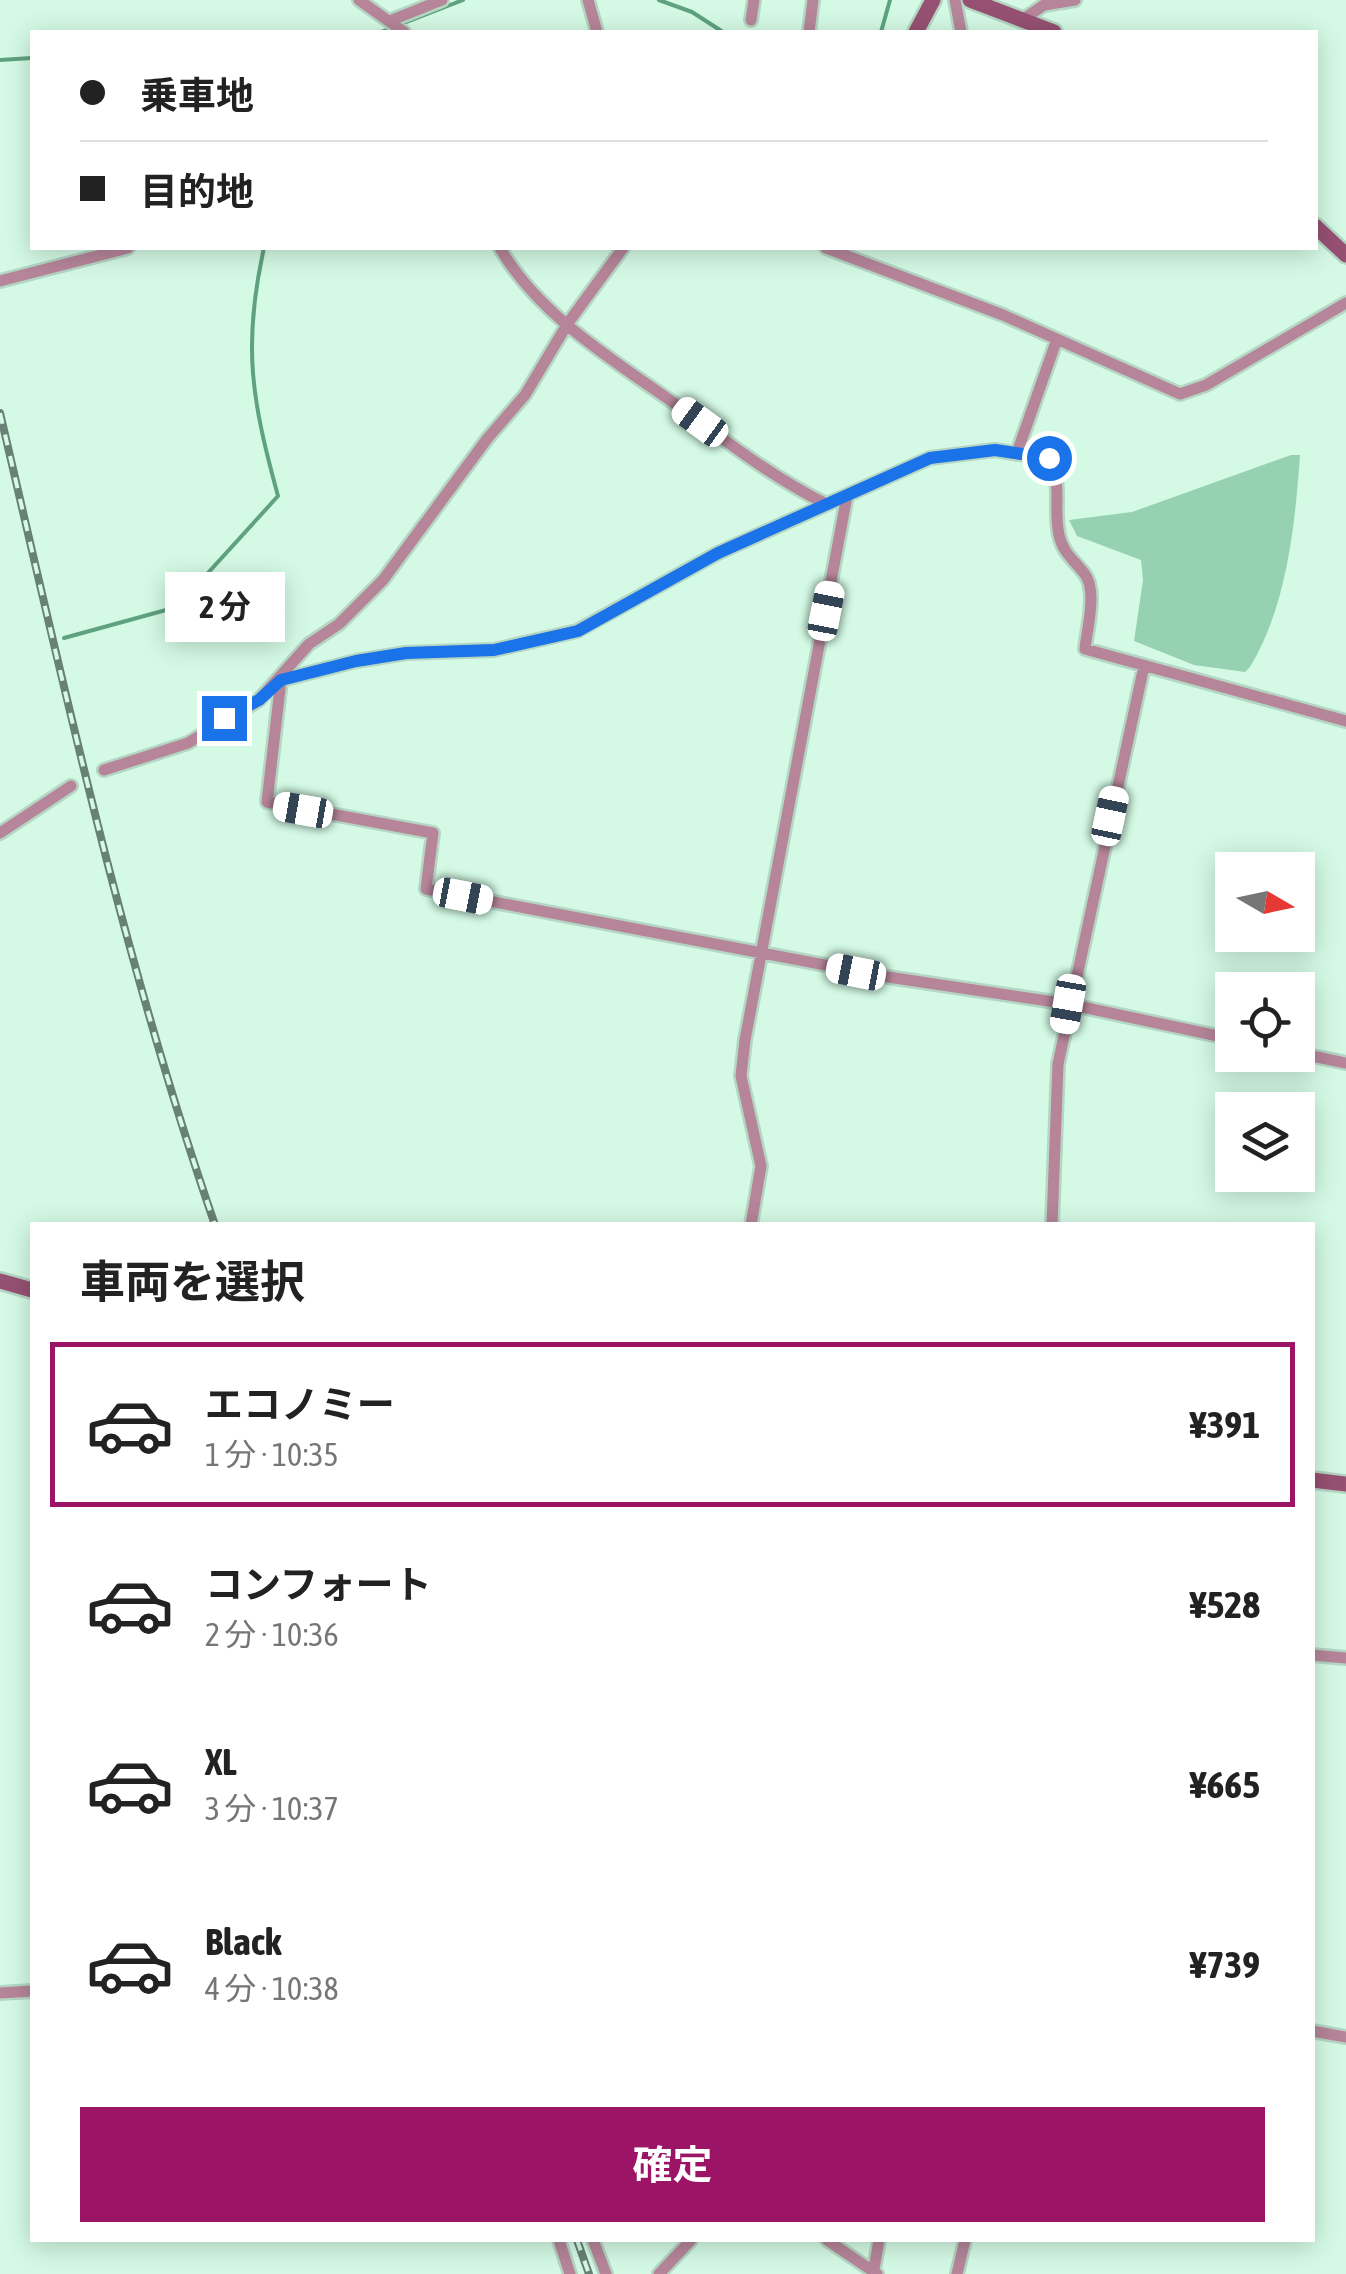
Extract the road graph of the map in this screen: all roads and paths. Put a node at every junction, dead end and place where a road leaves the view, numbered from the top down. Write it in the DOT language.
graph roads {
  1 [pos="359,0"];
  2 [pos="442,0"];
  3 [pos="588,0"];
  4 [pos="754,0"];
  5 [pos="813,0"];
  6 [pos="933,0"];
  7 [pos="955,0"];
  8 [pos="970,0"];
  9 [pos="1075,0"];
  10 [pos="1025,18"];
  11 [pos="392,20"];
  12 [pos="751,20"];
  13 [pos="402,30"];
  14 [pos="597,30"];
  15 [pos="808,30"];
  16 [pos="917,30"];
  17 [pos="961,30"];
  18 [pos="1050,30"];
  19 [pos="1318,229"];
  20 [pos="120,250"];
  21 [pos="501,250"];
  22 [pos="621,250"];
  23 [pos="831,250"];
  24 [pos="1346,255"];
  25 [pos="0,281"];
  26 [pos="1346,304"];
  27 [pos="568,323"];
  28 [pos="1056,339"];
  29 [pos="1018,450"];
  30 [pos="847,496"];
  31 [pos="826,504"];
  32 [pos="1144,666"];
  33 [pos="281,680"];
  34 [pos="1346,721"];
  35 [pos="104,770"];
  36 [pos="71,786"];
  37 [pos="0,834"];
  38 [pos="760,954"];
  39 [pos="1068,1004"];
  40 [pos="1215,1035"];
  41 [pos="1315,1056"];
  42 [pos="1346,1063"];
  43 [pos="751,1222"];
  44 [pos="1052,1222"];
  45 [pos="0,1281"];
  46 [pos="30,1289"];
  47 [pos="1315,1480"];
  48 [pos="1346,1484"];
  49 [pos="1315,1655"];
  50 [pos="1346,1658"];
  51 [pos="30,1991"];
  52 [pos="0,1993"];
  53 [pos="1315,2031"];
  54 [pos="1346,2036"];
  55 [pos="559,2242"];
  56 [pos="595,2242"];
  57 [pos="688,2242"];
  58 [pos="830,2242"];
  59 [pos="878,2242"];
  60 [pos="965,2242"];
  61 [pos="875,2272"];
  62 [pos="570,2274"];
  63 [pos="606,2274"];
  64 [pos="659,2274"];
  65 [pos="957,2274"];
  1 -- 11 [label="street"];
  2 -- 11 [label="street"];
  3 -- 14 [label="street"];
  4 -- 12 [label="street"];
  5 -- 15 [label="street"];
  6 -- 16 [label="street"];
  7 -- 17 [label="street"];
  8 -- 10 [label="street"];
  9 -- 10 [label="street"];
  10 -- 18 [label="street"];
  11 -- 13 [label="street"];
  19 -- 24 [label="street"];
  20 -- 25 [label="street"];
  21 -- 27 [label="street"];
  22 -- 27 [label="street"];
  23 -- 28 [label="street"];
  26 -- 28 [label="street"];
  27 -- 31 [label="street"];
  27 -- 33 [label="street"];
  28 -- 29 [label="street"];
  29 -- 30 [label="street"];
  29 -- 32 [label="street"];
  30 -- 31 [label="street"];
  30 -- 38 [label="street"];
  31 -- 33 [label="street"];
  32 -- 34 [label="street"];
  32 -- 39 [label="street"];
  33 -- 35 [label="street"];
  33 -- 38 [label="street"];
  36 -- 37 [label="street"];
  38 -- 39 [label="street"];
  38 -- 43 [label="street"];
  39 -- 40 [label="street"];
  39 -- 44 [label="street"];
  41 -- 42 [label="street"];
  45 -- 46 [label="street"];
  47 -- 48 [label="street"];
  49 -- 50 [label="street"];
  51 -- 52 [label="street"];
  53 -- 54 [label="street"];
  55 -- 62 [label="street"];
  56 -- 63 [label="street"];
  57 -- 64 [label="street"];
  58 -- 61 [label="street"];
  59 -- 61 [label="street"];
  60 -- 65 [label="street"];
}
